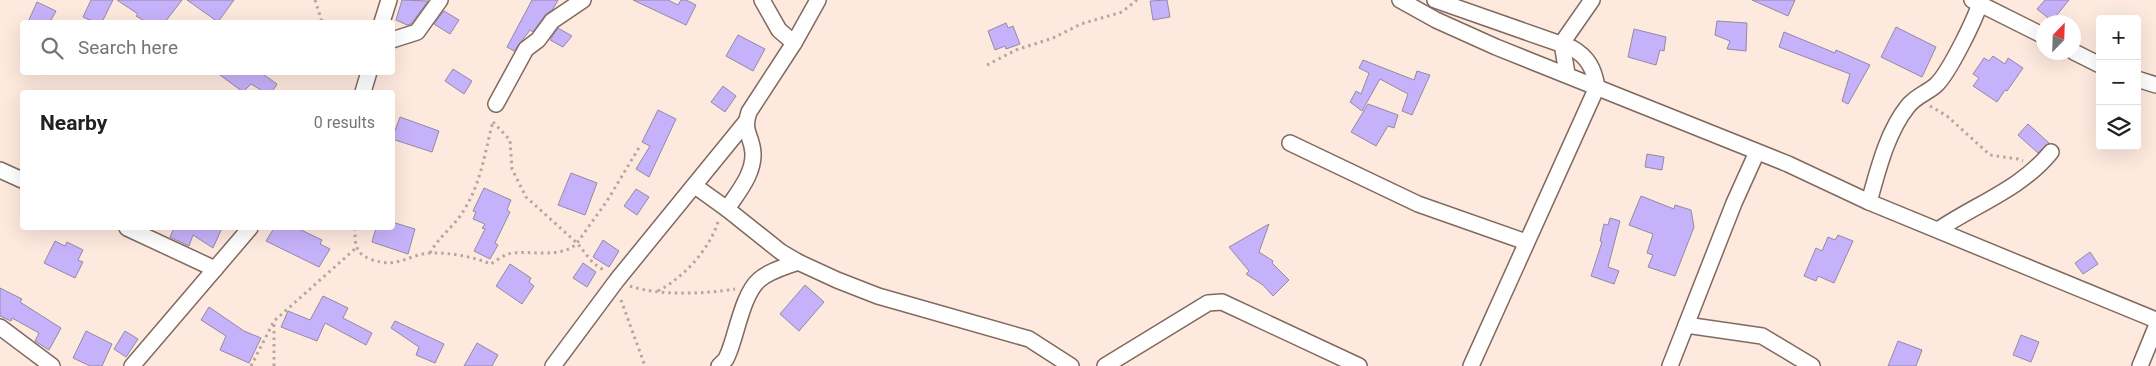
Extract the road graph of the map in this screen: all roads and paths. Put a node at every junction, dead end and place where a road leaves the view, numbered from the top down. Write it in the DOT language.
graph roads {
  1 [pos="316,0"];
  2 [pos="389,0"];
  3 [pos="440,0"];
  4 [pos="583,0"];
  5 [pos="762,0"];
  6 [pos="818,0"];
  7 [pos="1137,0"];
  8 [pos="1400,0"];
  9 [pos="1435,0"];
  10 [pos="1592,0"];
  11 [pos="1977,1"];
  12 [pos="321,20"];
  13 [pos="383,20"];
  14 [pos="2036,32"];
  15 [pos="395,39"];
  16 [pos="794,43"];
  17 [pos="1562,44"];
  18 [pos="2081,56"];
  19 [pos="2096,63"];
  20 [pos="987,65"];
  21 [pos="1567,74"];
  22 [pos="368,75"];
  23 [pos="2141,80"];
  24 [pos="2156,85"];
  25 [pos="1597,86"];
  26 [pos="364,90"];
  27 [pos="1918,97"];
  28 [pos="496,104"];
  29 [pos="493,122"];
  30 [pos="745,123"];
  31 [pos="1290,143"];
  32 [pos="640,146"];
  33 [pos="1757,152"];
  34 [pos="2051,152"];
  35 [pos="0,170"];
  36 [pos="2034,171"];
  37 [pos="20,179"];
  38 [pos="695,186"];
  39 [pos="1869,202"];
  40 [pos="725,207"];
  41 [pos="131,230"];
  42 [pos="248,230"];
  43 [pos="355,230"];
  44 [pos="1938,230"];
  45 [pos="1526,242"];
  46 [pos="576,243"];
  47 [pos="356,248"];
  48 [pos="430,253"];
  49 [pos="798,262"];
  50 [pos="215,269"];
  51 [pos="617,280"];
  52 [pos="755,284"];
  53 [pos="657,291"];
  54 [pos="2156,320"];
  55 [pos="274,321"];
  56 [pos="1686,325"];
  57 [pos="0,327"];
  58 [pos="2156,327"];
  59 [pos="52,366"];
  60 [pos="132,366"];
  61 [pos="251,366"];
  62 [pos="274,366"];
  63 [pos="553,366"];
  64 [pos="646,366"];
  65 [pos="719,366"];
  66 [pos="1071,366"];
  67 [pos="1106,366"];
  68 [pos="1358,366"];
  69 [pos="1471,366"];
  70 [pos="1670,366"];
  71 [pos="1812,366"];
  72 [pos="2140,366"];
  1 -- 12 [label="path"];
  2 -- 13 [label="street"];
  3 -- 15 [label="street"];
  4 -- 28 [label="street"];
  5 -- 16 [label="street"];
  6 -- 16 [label="street"];
  7 -- 20 [label="path"];
  8 -- 21 [label="street"];
  9 -- 17 [label="street"];
  10 -- 17 [label="street"];
  11 -- 14 [label="street"];
  11 -- 27 [label="street"];
  16 -- 30 [label="street"];
  17 -- 21 [label="street"];
  17 -- 25 [label="street"];
  18 -- 19 [label="street"];
  21 -- 25 [label="street"];
  22 -- 26 [label="street"];
  23 -- 24 [label="street"];
  25 -- 33 [label="street"];
  25 -- 45 [label="street"];
  27 -- 36 [label="path"];
  27 -- 39 [label="street"];
  28 -- 29 [label="path"];
  29 -- 46 [label="path"];
  29 -- 48 [label="path"];
  30 -- 38 [label="street"];
  30 -- 40 [label="street"];
  31 -- 45 [label="street"];
  32 -- 46 [label="path"];
  33 -- 39 [label="street"];
  33 -- 56 [label="street"];
  34 -- 36 [label="street"];
  35 -- 37 [label="street"];
  36 -- 44 [label="street"];
  38 -- 40 [label="street"];
  38 -- 51 [label="street"];
  39 -- 44 [label="street"];
  40 -- 49 [label="street"];
  40 -- 53 [label="path"];
  41 -- 50 [label="street"];
  42 -- 50 [label="street"];
  43 -- 47 [label="path"];
  44 -- 54 [label="street"];
  45 -- 69 [label="street"];
  46 -- 48 [label="path"];
  46 -- 51 [label="path"];
  47 -- 48 [label="path"];
  47 -- 55 [label="path"];
  49 -- 52 [label="street"];
  49 -- 66 [label="street"];
  50 -- 60 [label="street"];
  51 -- 53 [label="path"];
  51 -- 63 [label="street"];
  51 -- 64 [label="path"];
  52 -- 53 [label="path"];
  52 -- 65 [label="street"];
  55 -- 61 [label="path"];
  55 -- 62 [label="path"];
  56 -- 70 [label="street"];
  56 -- 71 [label="street"];
  57 -- 59 [label="street"];
  58 -- 72 [label="street"];
  67 -- 68 [label="street"];
}
